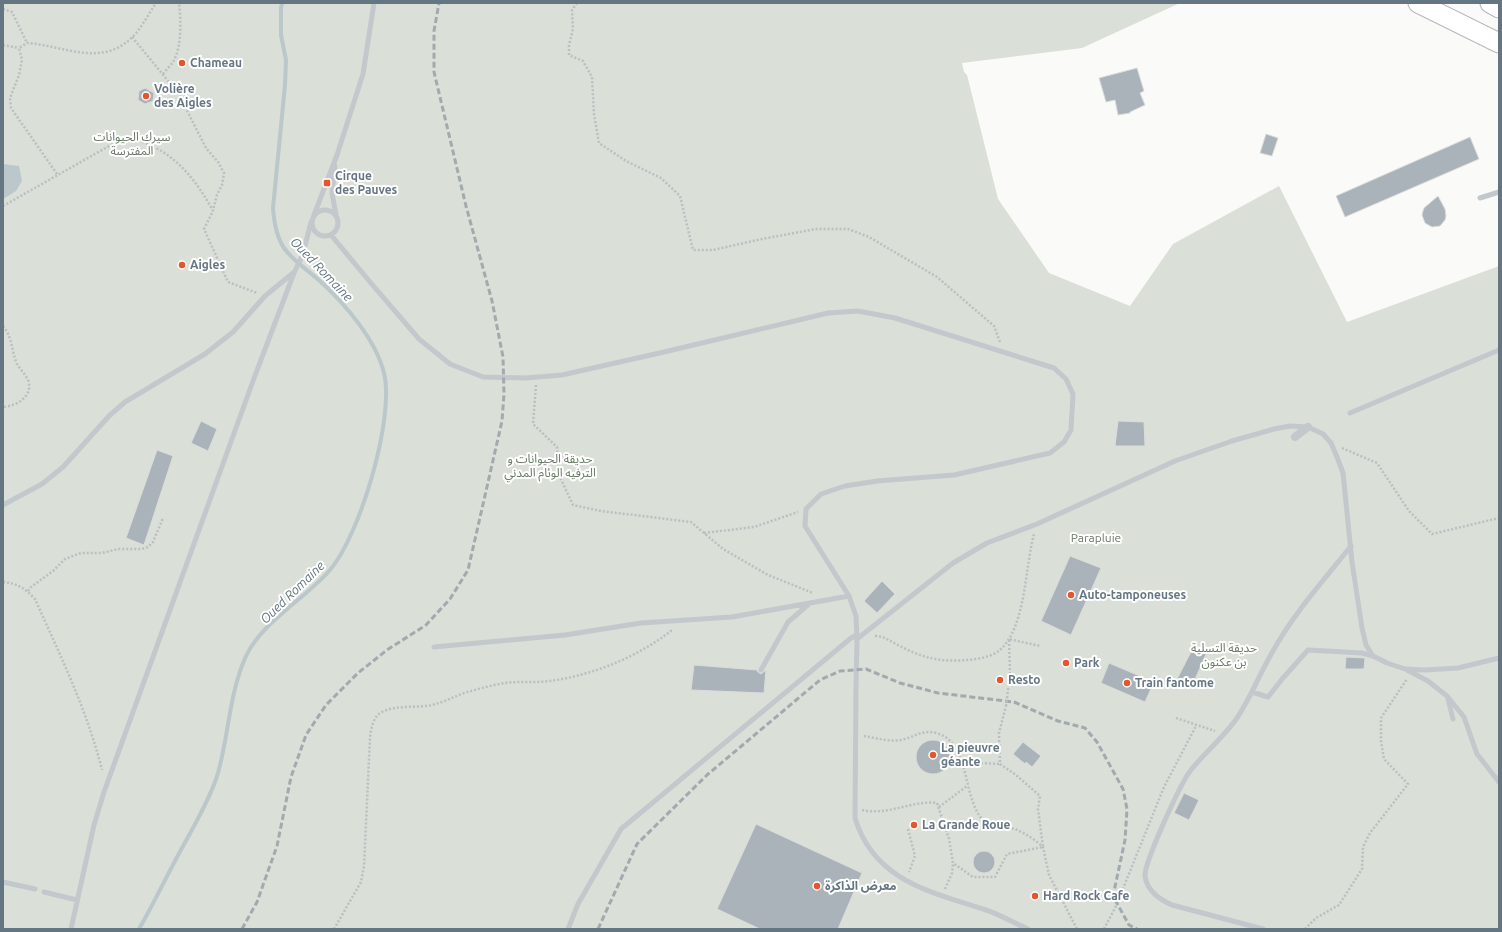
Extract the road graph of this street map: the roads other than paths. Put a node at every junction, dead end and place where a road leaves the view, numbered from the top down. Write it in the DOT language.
graph roads {
  1 [pos="374,3"];
  2 [pos="1418,3"];
  3 [pos="1490,3"];
  4 [pos="1499,8"];
  5 [pos="1499,43"];
  6 [pos="337,155"];
  7 [pos="1499,192"];
  8 [pos="1480,198"];
  9 [pos="314,215"];
  10 [pos="336,215"];
  11 [pos="311,222"];
  12 [pos="332,234"];
  13 [pos="294,273"];
  14 [pos="1499,350"];
  15 [pos="1350,413"];
  16 [pos="1308,426"];
  17 [pos="1295,437"];
  18 [pos="3,505"];
  19 [pos="1351,546"];
  20 [pos="850,596"];
  21 [pos="810,604"];
  22 [pos="857,637"];
  23 [pos="434,647"];
  24 [pos="1373,656"];
  25 [pos="1499,658"];
  26 [pos="1405,669"];
  27 [pos="761,670"];
  28 [pos="1252,692"];
  29 [pos="1447,696"];
  30 [pos="1453,719"];
  31 [pos="1499,782"];
  32 [pos="3,882"];
  33 [pos="35,889"];
  34 [pos="44,892"];
  35 [pos="77,900"];
  36 [pos="71,929"];
  37 [pos="568,929"];
  38 [pos="1028,929"];
  39 [pos="1263,929"];
  1 -- 6 [label="lane"];
  2 -- 5 [label="highway"];
  3 -- 4 [label="highway"];
  6 -- 9 [label="lane"];
  6 -- 10 [label="lane"];
  7 -- 8 [label="lane"];
  9 -- 10 [label="lane"];
  9 -- 11 [label="lane"];
  10 -- 12 [label="lane"];
  11 -- 12 [label="lane"];
  11 -- 13 [label="lane"];
  12 -- 20 [label="lane"];
  13 -- 18 [label="lane"];
  13 -- 35 [label="lane"];
  14 -- 15 [label="lane"];
  16 -- 17 [label="street"];
  16 -- 19 [label="lane"];
  16 -- 22 [label="lane"];
  19 -- 24 [label="lane"];
  19 -- 28 [label="lane"];
  20 -- 21 [label="lane"];
  20 -- 22 [label="lane"];
  21 -- 23 [label="lane"];
  21 -- 27 [label="lane"];
  22 -- 37 [label="lane"];
  22 -- 38 [label="lane"];
  24 -- 26 [label="lane"];
  24 -- 28 [label="lane"];
  25 -- 26 [label="lane"];
  26 -- 29 [label="lane"];
  28 -- 39 [label="lane"];
  29 -- 30 [label="lane"];
  29 -- 31 [label="lane"];
  32 -- 33 [label="lane"];
  34 -- 35 [label="lane"];
  35 -- 36 [label="lane"];
}
